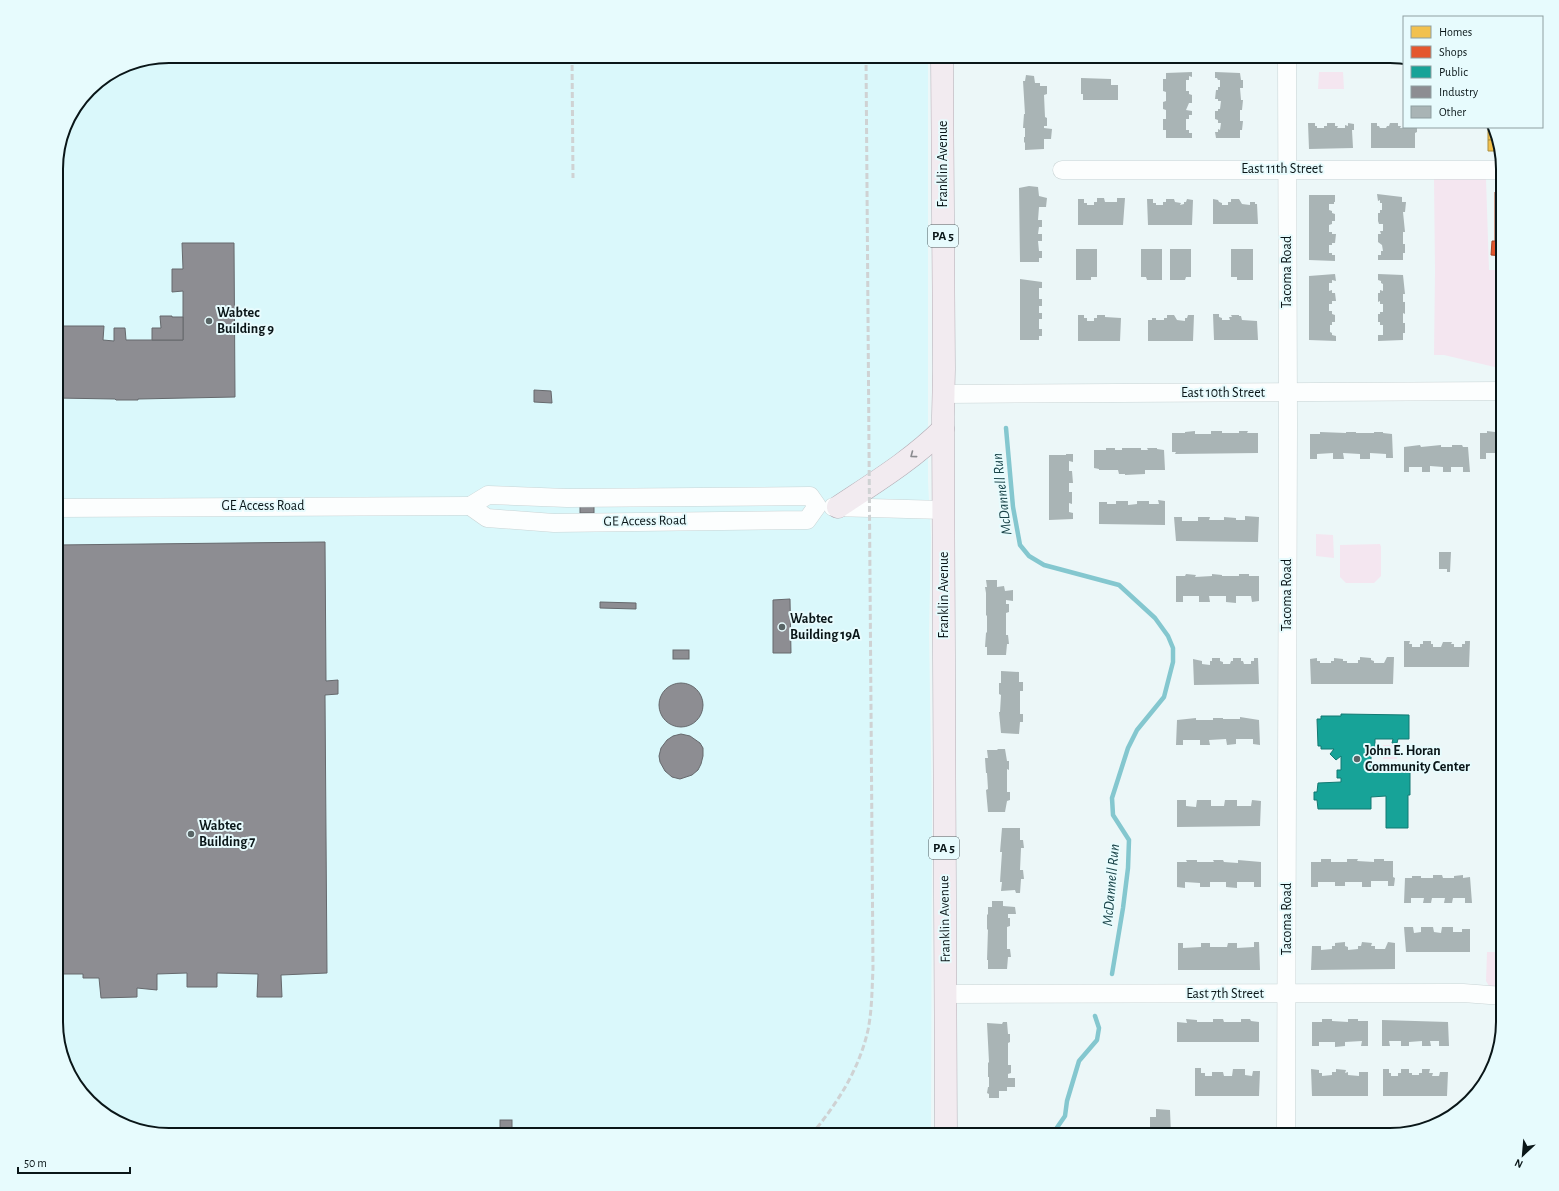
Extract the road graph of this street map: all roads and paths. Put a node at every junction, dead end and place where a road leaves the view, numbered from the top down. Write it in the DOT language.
graph roads {
  1 [pos="942,63"];
  2 [pos="1287,63"];
  3 [pos="1287,169"];
  4 [pos="1062,170"];
  5 [pos="1496,170"];
  6 [pos="1496,390"];
  7 [pos="1288,392"];
  8 [pos="943,394"];
  9 [pos="943,429"];
  10 [pos="470,506"];
  11 [pos="817,506"];
  12 [pos="838,507"];
  13 [pos="63,508"];
  14 [pos="944,510"];
  15 [pos="1287,993"];
  16 [pos="946,994"];
  17 [pos="1496,995"];
  18 [pos="946,1128"];
  19 [pos="1286,1128"];
  1 -- 8 [label="main road, Franklin Avenue / PA 5"];
  2 -- 3 [label="street, Tacoma Road"];
  3 -- 4 [label="street, East 11th Street"];
  3 -- 5 [label="street, East 11th Street"];
  3 -- 7 [label="street, Tacoma Road"];
  6 -- 7 [label="street, East 10th Street"];
  7 -- 8 [label="street, East 10th Street"];
  7 -- 15 [label="street, Tacoma Road"];
  8 -- 9 [label="main road, Franklin Avenue / PA 5"];
  9 -- 12 [label="main road, one-way"];
  9 -- 14 [label="main road, Franklin Avenue / PA 5"];
  10 -- 11 [label="street, GE Access Road"];
  10 -- 11 [label="street, GE Access Road"];
  10 -- 13 [label="street, GE Access Road"];
  11 -- 12 [label="street"];
  12 -- 14 [label="street"];
  14 -- 16 [label="main road, Franklin Avenue / PA 5"];
  15 -- 16 [label="street, East 7th Street"];
  15 -- 17 [label="street, East 7th Street"];
  15 -- 19 [label="street, Tacoma Road"];
  16 -- 18 [label="main road, Franklin Avenue / PA 5"];
}
